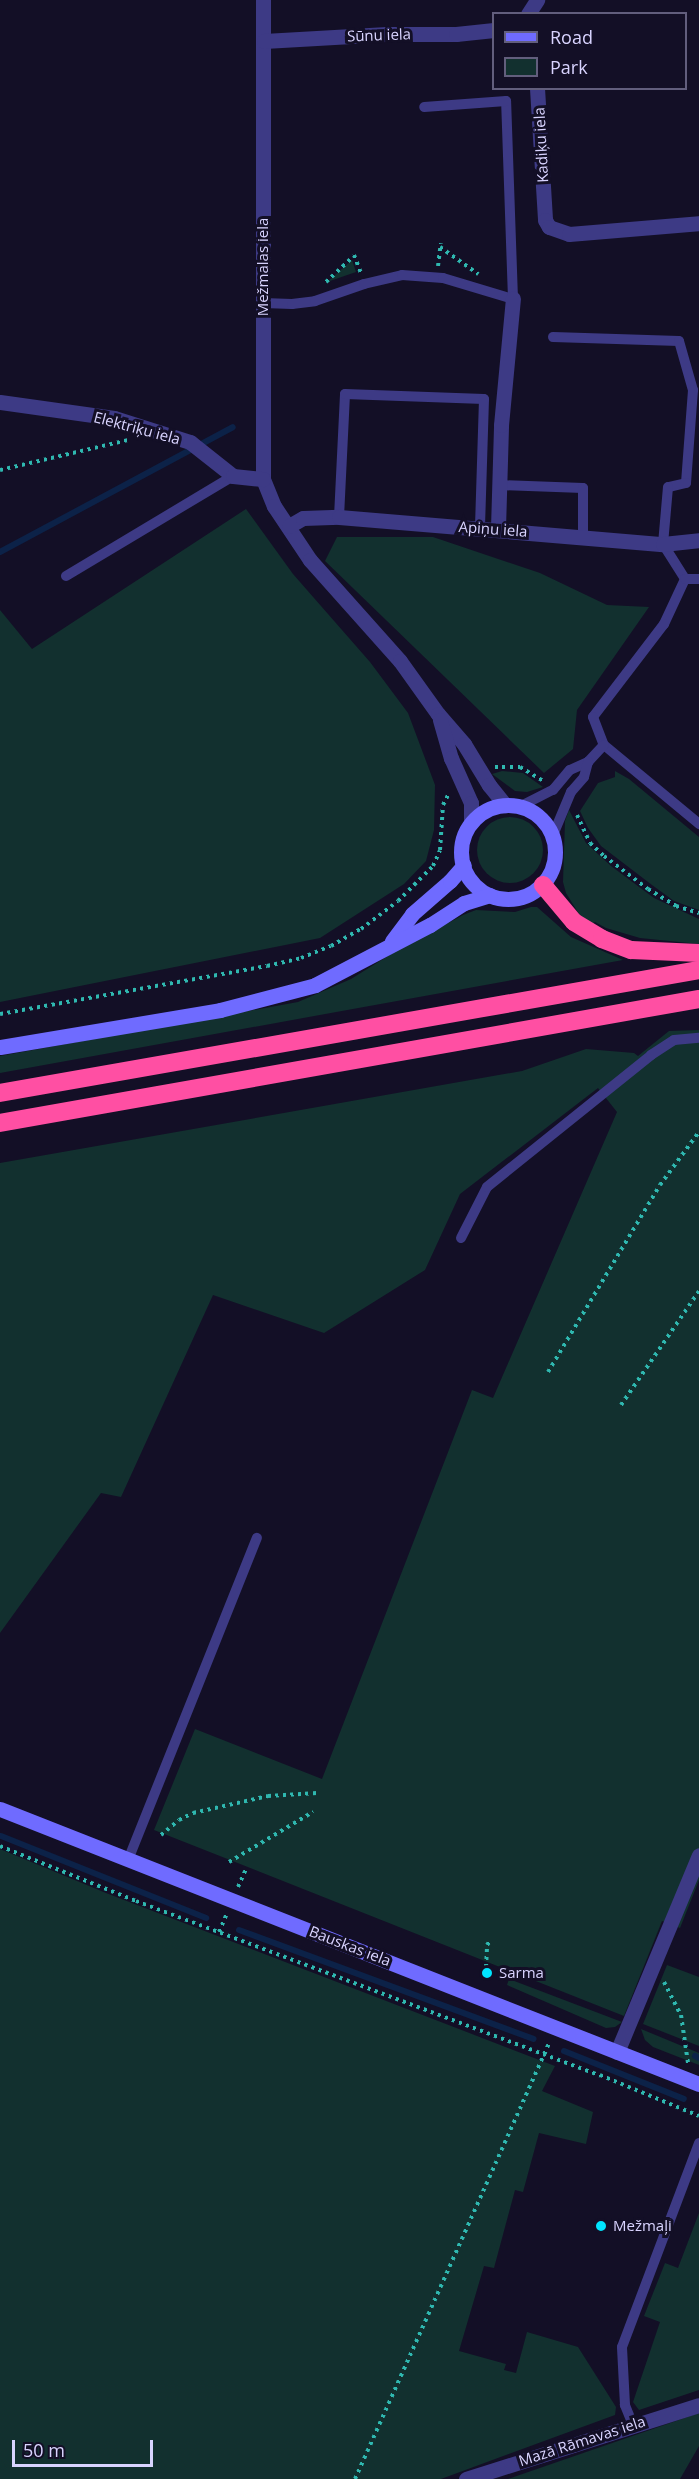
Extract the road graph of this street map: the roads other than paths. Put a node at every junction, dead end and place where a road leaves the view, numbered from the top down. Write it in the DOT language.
graph roads {
  1 [pos="263,0"];
  2 [pos="492,30"];
  3 [pos="264,41"];
  4 [pos="537,90"];
  5 [pos="424,107"];
  6 [pos="699,223"];
  7 [pos="513,299"];
  8 [pos="263,303"];
  9 [pos="553,337"];
  10 [pos="0,402"];
  11 [pos="233,476"];
  12 [pos="263,479"];
  13 [pos="498,485"];
  14 [pos="339,517"];
  15 [pos="289,526"];
  16 [pos="480,528"];
  17 [pos="498,528"];
  18 [pos="583,536"];
  19 [pos="699,540"];
  20 [pos="663,544"];
  21 [pos="66,576"];
  22 [pos="685,579"];
  23 [pos="699,579"];
  24 [pos="438,714"];
  25 [pos="604,745"];
  26 [pos="588,762"];
  27 [pos="505,805"];
  28 [pos="521,806"];
  29 [pos="471,821"];
  30 [pos="699,824"];
  31 [pos="553,835"];
  32 [pos="464,865"];
  33 [pos="543,885"];
  34 [pos="490,895"];
  35 [pos="390,944"];
  36 [pos="699,953"];
  37 [pos="699,970"];
  38 [pos="699,999"];
  39 [pos="699,1038"];
  40 [pos="0,1047"];
  41 [pos="0,1093"];
  42 [pos="0,1123"];
  43 [pos="461,1238"];
  44 [pos="257,1538"];
  45 [pos="0,1809"];
  46 [pos="699,1855"];
  47 [pos="128,1860"];
  48 [pos="617,2052"];
  49 [pos="695,2083"];
  50 [pos="699,2143"];
  51 [pos="699,2404"];
  52 [pos="633,2425"];
  53 [pos="466,2479"];
  1 -- 3 [label="street, Mežmalas iela"];
  2 -- 3 [label="street, Sūnu iela"];
  3 -- 8 [label="street, Mežmalas iela"];
  4 -- 6 [label="street, Kadiķu iela"];
  5 -- 7 [label="lane"];
  7 -- 8 [label="lane"];
  7 -- 13 [label="street"];
  8 -- 12 [label="street, Mežmalas iela"];
  9 -- 20 [label="lane"];
  10 -- 11 [label="street, Elektriķu iela"];
  11 -- 12 [label="street"];
  11 -- 21 [label="lane"];
  12 -- 15 [label="street, Mežmalas iela"];
  13 -- 17 [label="street"];
  13 -- 18 [label="lane"];
  14 -- 15 [label="street, Apiņu iela"];
  14 -- 16 [label="street, Apiņu iela"];
  14 -- 16 [label="lane"];
  15 -- 24 [label="street, Mežmalas iela"];
  16 -- 17 [label="street, Apiņu iela"];
  17 -- 18 [label="street, Apiņu iela"];
  18 -- 20 [label="street, Apiņu iela"];
  19 -- 20 [label="street, Apiņu iela"];
  20 -- 22 [label="lane"];
  22 -- 23 [label="lane"];
  22 -- 25 [label="lane"];
  24 -- 27 [label="street"];
  24 -- 29 [label="street"];
  25 -- 26 [label="lane"];
  25 -- 30 [label="lane"];
  26 -- 28 [label="lane"];
  26 -- 31 [label="lane"];
  27 -- 28 [label="main road"];
  27 -- 29 [label="main road"];
  28 -- 31 [label="main road"];
  29 -- 32 [label="main road"];
  31 -- 33 [label="main road"];
  32 -- 34 [label="main road"];
  32 -- 35 [label="main road"];
  33 -- 34 [label="main road"];
  33 -- 36 [label="highway"];
  34 -- 35 [label="main road"];
  35 -- 40 [label="main road"];
  37 -- 41 [label="highway"];
  38 -- 42 [label="highway"];
  39 -- 43 [label="lane"];
  44 -- 47 [label="lane"];
  45 -- 47 [label="main road, Bauskas iela"];
  46 -- 48 [label="street"];
  47 -- 48 [label="main road, Bauskas iela"];
  48 -- 49 [label="main road, Bauskas iela"];
  50 -- 52 [label="lane"];
  51 -- 52 [label="street, Mazā Rāmavas iela"];
  52 -- 53 [label="street, Mazā Rāmavas iela"];
}
